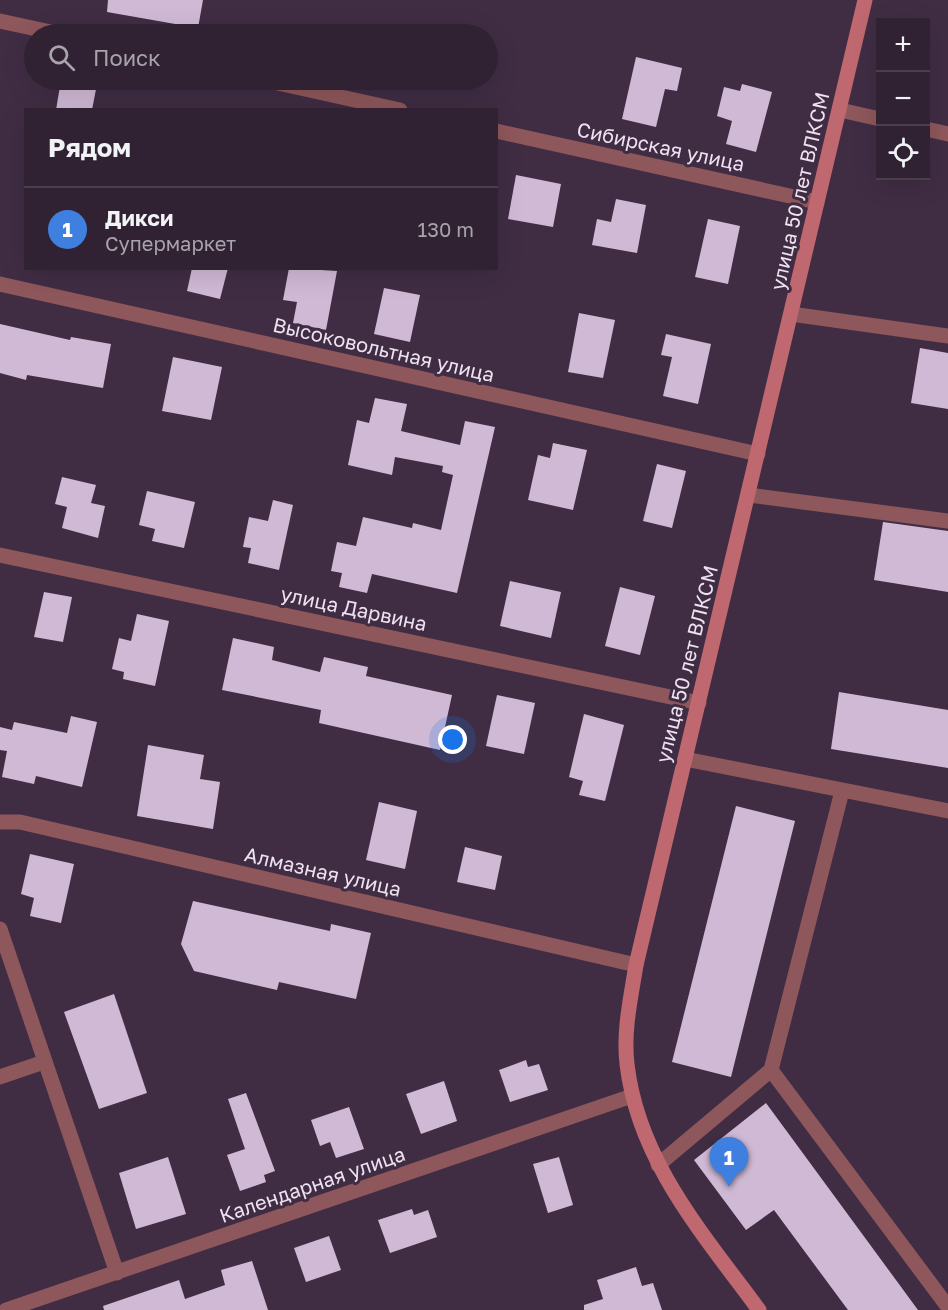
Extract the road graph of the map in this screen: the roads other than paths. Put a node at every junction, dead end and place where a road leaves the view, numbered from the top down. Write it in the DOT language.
graph roads {
  1 [pos="865,0"];
  2 [pos="0,21"];
  3 [pos="24,26"];
  4 [pos="309,90"];
  5 [pos="391,108"];
  6 [pos="840,110"];
  7 [pos="876,118"];
  8 [pos="930,130"];
  9 [pos="498,131"];
  10 [pos="948,134"];
  11 [pos="817,202"];
  12 [pos="0,284"];
  13 [pos="791,314"];
  14 [pos="948,336"];
  15 [pos="758,454"];
  16 [pos="749,495"];
  17 [pos="948,521"];
  18 [pos="0,555"];
  19 [pos="699,702"];
  20 [pos="685,759"];
  21 [pos="842,791"];
  22 [pos="948,811"];
  23 [pos="0,822"];
  24 [pos="0,929"];
  25 [pos="636,965"];
  26 [pos="44,1062"];
  27 [pos="771,1070"];
  28 [pos="0,1077"];
  29 [pos="632,1096"];
  30 [pos="658,1165"];
  31 [pos="117,1273"];
  32 [pos="948,1307"];
  33 [pos="6,1310"];
  34 [pos="759,1310"];
  1 -- 6 [label="main road, улица 50 лет ВЛКСМ"];
  2 -- 3 [label="street"];
  4 -- 5 [label="street"];
  6 -- 7 [label="street"];
  6 -- 11 [label="main road, улица 50 лет ВЛКСМ"];
  8 -- 10 [label="street"];
  9 -- 11 [label="street, Сибирская улица"];
  11 -- 13 [label="main road, улица 50 лет ВЛКСМ"];
  12 -- 15 [label="street, Высоковольтная улица"];
  13 -- 14 [label="street"];
  13 -- 15 [label="main road, улица 50 лет ВЛКСМ"];
  15 -- 16 [label="main road, улица 50 лет ВЛКСМ"];
  16 -- 17 [label="street"];
  16 -- 19 [label="main road, улица 50 лет ВЛКСМ"];
  18 -- 19 [label="street, улица Дарвина"];
  19 -- 20 [label="main road, улица 50 лет ВЛКСМ"];
  20 -- 21 [label="street"];
  20 -- 25 [label="main road, улица 50 лет ВЛКСМ"];
  21 -- 22 [label="street"];
  21 -- 27 [label="street"];
  23 -- 25 [label="street, Алмазная улица"];
  24 -- 26 [label="street"];
  25 -- 29 [label="main road, улица 50 лет ВЛКСМ"];
  26 -- 28 [label="street"];
  26 -- 31 [label="street"];
  27 -- 30 [label="street"];
  27 -- 32 [label="street"];
  29 -- 30 [label="main road, улица 50 лет ВЛКСМ"];
  29 -- 31 [label="street, Календарная улица"];
  30 -- 34 [label="main road, улица 50 лет ВЛКСМ"];
  31 -- 33 [label="street, Календарная улица"];
}
